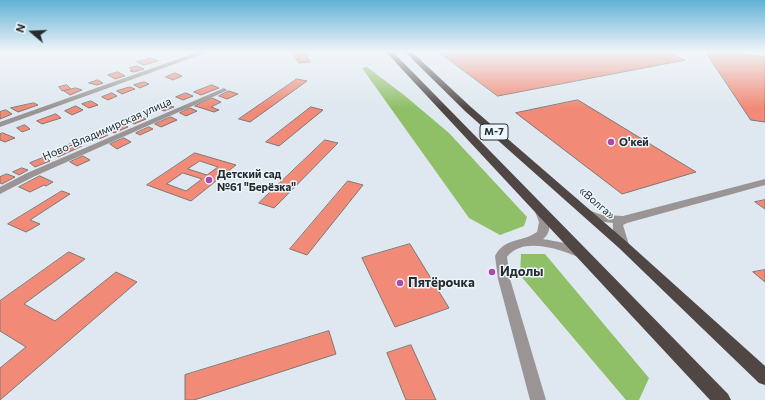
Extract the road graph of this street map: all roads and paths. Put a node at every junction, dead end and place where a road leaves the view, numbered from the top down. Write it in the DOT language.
graph roads {
  1 [pos="152,71"];
  2 [pos="407,71"];
  3 [pos="428,71"];
  4 [pos="224,90"];
  5 [pos="0,124"];
  6 [pos="765,182"];
  7 [pos="0,191"];
  8 [pos="539,208"];
  9 [pos="581,209"];
  10 [pos="623,220"];
  11 [pos="532,240"];
  12 [pos="623,245"];
  13 [pos="585,256"];
  14 [pos="765,377"];
  15 [pos="538,400"];
  16 [pos="722,400"];
  1 -- 5 [label="street"];
  2 -- 8 [label="highway, М-7"];
  3 -- 9 [label="highway, «Волга» / М-7"];
  4 -- 7 [label="street, Ново-Владимирская улица"];
  6 -- 10 [label="street"];
  8 -- 11 [label="street"];
  8 -- 13 [label="highway, М-7"];
  9 -- 10 [label="street"];
  9 -- 12 [label="highway, «Волга» / М-7"];
  10 -- 12 [label="street"];
  11 -- 13 [label="street"];
  11 -- 15 [label="street"];
  12 -- 14 [label="highway, «Волга» / М-7"];
  13 -- 16 [label="highway, М-7"];
}
